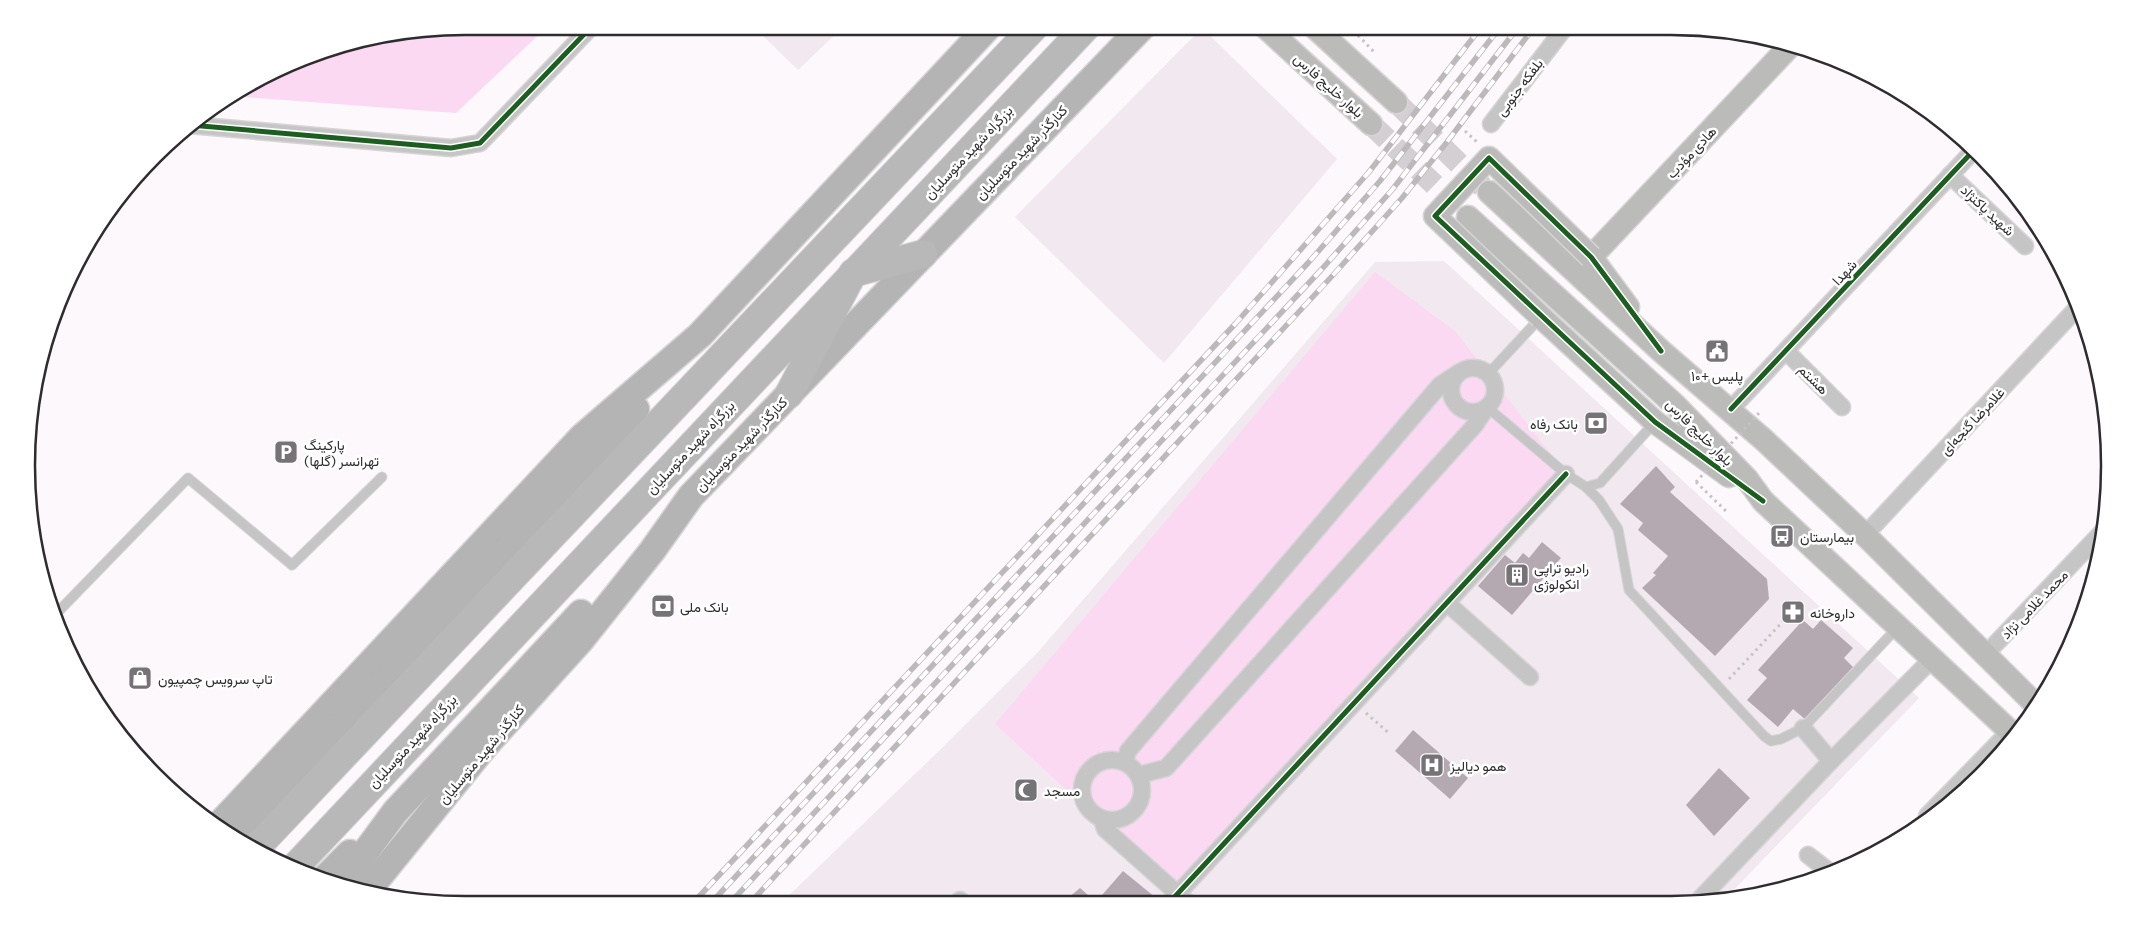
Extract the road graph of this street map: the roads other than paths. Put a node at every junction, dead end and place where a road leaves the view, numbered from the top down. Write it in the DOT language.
graph roads {
  1 [pos="583,35"];
  2 [pos="981,35"];
  3 [pos="1026,35"];
  4 [pos="1079,35"];
  5 [pos="1134,35"];
  6 [pos="1274,35"];
  7 [pos="1323,35"];
  8 [pos="1559,35"];
  9 [pos="1785,51"];
  10 [pos="1396,102"];
  11 [pos="1371,124"];
  12 [pos="1491,124"];
  13 [pos="200,127"];
  14 [pos="1969,155"];
  15 [pos="1950,175"];
  16 [pos="1489,192"];
  17 [pos="1468,217"];
  18 [pos="2026,246"];
  19 [pos="923,254"];
  20 [pos="1591,257"];
  21 [pos="854,274"];
  22 [pos="2073,314"];
  23 [pos="1541,317"];
  24 [pos="700,335"];
  25 [pos="1786,350"];
  26 [pos="1661,352"];
  27 [pos="1460,372"];
  28 [pos="1488,374"];
  29 [pos="789,394"];
  30 [pos="1487,406"];
  31 [pos="1842,407"];
  32 [pos="1730,409"];
  33 [pos="1656,422"];
  34 [pos="1566,474"];
  35 [pos="382,477"];
  36 [pos="1586,487"];
  37 [pos="691,496"];
  38 [pos="1763,501"];
  39 [pos="1865,535"];
  40 [pos="2094,540"];
  41 [pos="1447,603"];
  42 [pos="60,610"];
  43 [pos="1897,627"];
  44 [pos="1984,656"];
  45 [pos="1932,659"];
  46 [pos="1530,677"];
  47 [pos="2031,700"];
  48 [pos="1803,728"];
  49 [pos="2010,731"];
  50 [pos="1831,761"];
  51 [pos="1124,762"];
  52 [pos="1982,763"];
  53 [pos="1139,776"];
  54 [pos="1963,781"];
  55 [pos="260,782"];
  56 [pos="395,812"];
  57 [pos="217,816"];
  58 [pos="1102,819"];
  59 [pos="223,821"];
  60 [pos="241,832"];
  61 [pos="260,844"];
  62 [pos="1808,855"];
  63 [pos="299,862"];
  64 [pos="1823,868"];
  65 [pos="329,873"];
  66 [pos="346,879"];
  67 [pos="373,886"];
  68 [pos="1704,894"];
  69 [pos="1175,896"];
  70 [pos="1181,896"];
  1 -- 13 [label="street"];
  2 -- 24 [label="main road"];
  3 -- 61 [label="highway"];
  4 -- 21 [label="highway, بزرگراه شهید متوسلیان"];
  5 -- 19 [label="main road, کنارگذر شهید متوسلیان"];
  6 -- 11 [label="main road, بلوار خلیج فارس"];
  7 -- 10 [label="main road"];
  8 -- 12 [label="street, بلفکه جنوبی"];
  9 -- 20 [label="main road, هادی مؤدب"];
  14 -- 15 [label="street, شهدا"];
  15 -- 18 [label="street, شهید پاکنژاد"];
  15 -- 25 [label="street, شهدا"];
  16 -- 26 [label="main road"];
  17 -- 38 [label="main road, بلوار خلیج فارس"];
  19 -- 21 [label="highway"];
  19 -- 29 [label="main road, کنارگذر شهید متوسلیان"];
  20 -- 23 [label="main road, bridge"];
  20 -- 26 [label="main road"];
  21 -- 29 [label="highway"];
  21 -- 63 [label="highway, بزرگراه شهید متوسلیان"];
  22 -- 39 [label="street, غلامرضا گنجه‌ای"];
  23 -- 28 [label="lane"];
  23 -- 33 [label="main road"];
  24 -- 55 [label="main road"];
  24 -- 60 [label="main road"];
  25 -- 31 [label="street, هشتم"];
  25 -- 32 [label="street, شهدا"];
  26 -- 32 [label="main road"];
  27 -- 28 [label="street"];
  27 -- 30 [label="street"];
  27 -- 51 [label="street"];
  28 -- 30 [label="street"];
  29 -- 37 [label="main road, کنارگذر شهید متوسلیان"];
  30 -- 34 [label="lane"];
  30 -- 53 [label="street"];
  32 -- 39 [label="main road"];
  33 -- 36 [label="lane"];
  33 -- 38 [label="main road"];
  34 -- 36 [label="lane"];
  34 -- 41 [label="street"];
  35 -- 42 [label="lane"];
  36 -- 48 [label="lane"];
  37 -- 56 [label="main road"];
  37 -- 67 [label="main road, کنارگذر شهید متوسلیان"];
  38 -- 43 [label="main road, بلوار خلیج فارس"];
  39 -- 44 [label="main road"];
  40 -- 44 [label="street, محمد غلامی نژاد"];
  41 -- 46 [label="street"];
  41 -- 70 [label="street"];
  43 -- 45 [label="main road, بلوار خلیج فارس"];
  43 -- 48 [label="lane"];
  44 -- 47 [label="main road"];
  45 -- 49 [label="main road, بلوار خلیج فارس"];
  45 -- 50 [label="street"];
  48 -- 50 [label="street"];
  50 -- 68 [label="street"];
  51 -- 53 [label="street"];
  51 -- 58 [label="street"];
  52 -- 54 [label="street"];
  53 -- 58 [label="street"];
  55 -- 57 [label="main road"];
  55 -- 59 [label="main road"];
  56 -- 65 [label="main road"];
  56 -- 66 [label="main road"];
  58 -- 69 [label="street"];
  62 -- 64 [label="street"];
}
